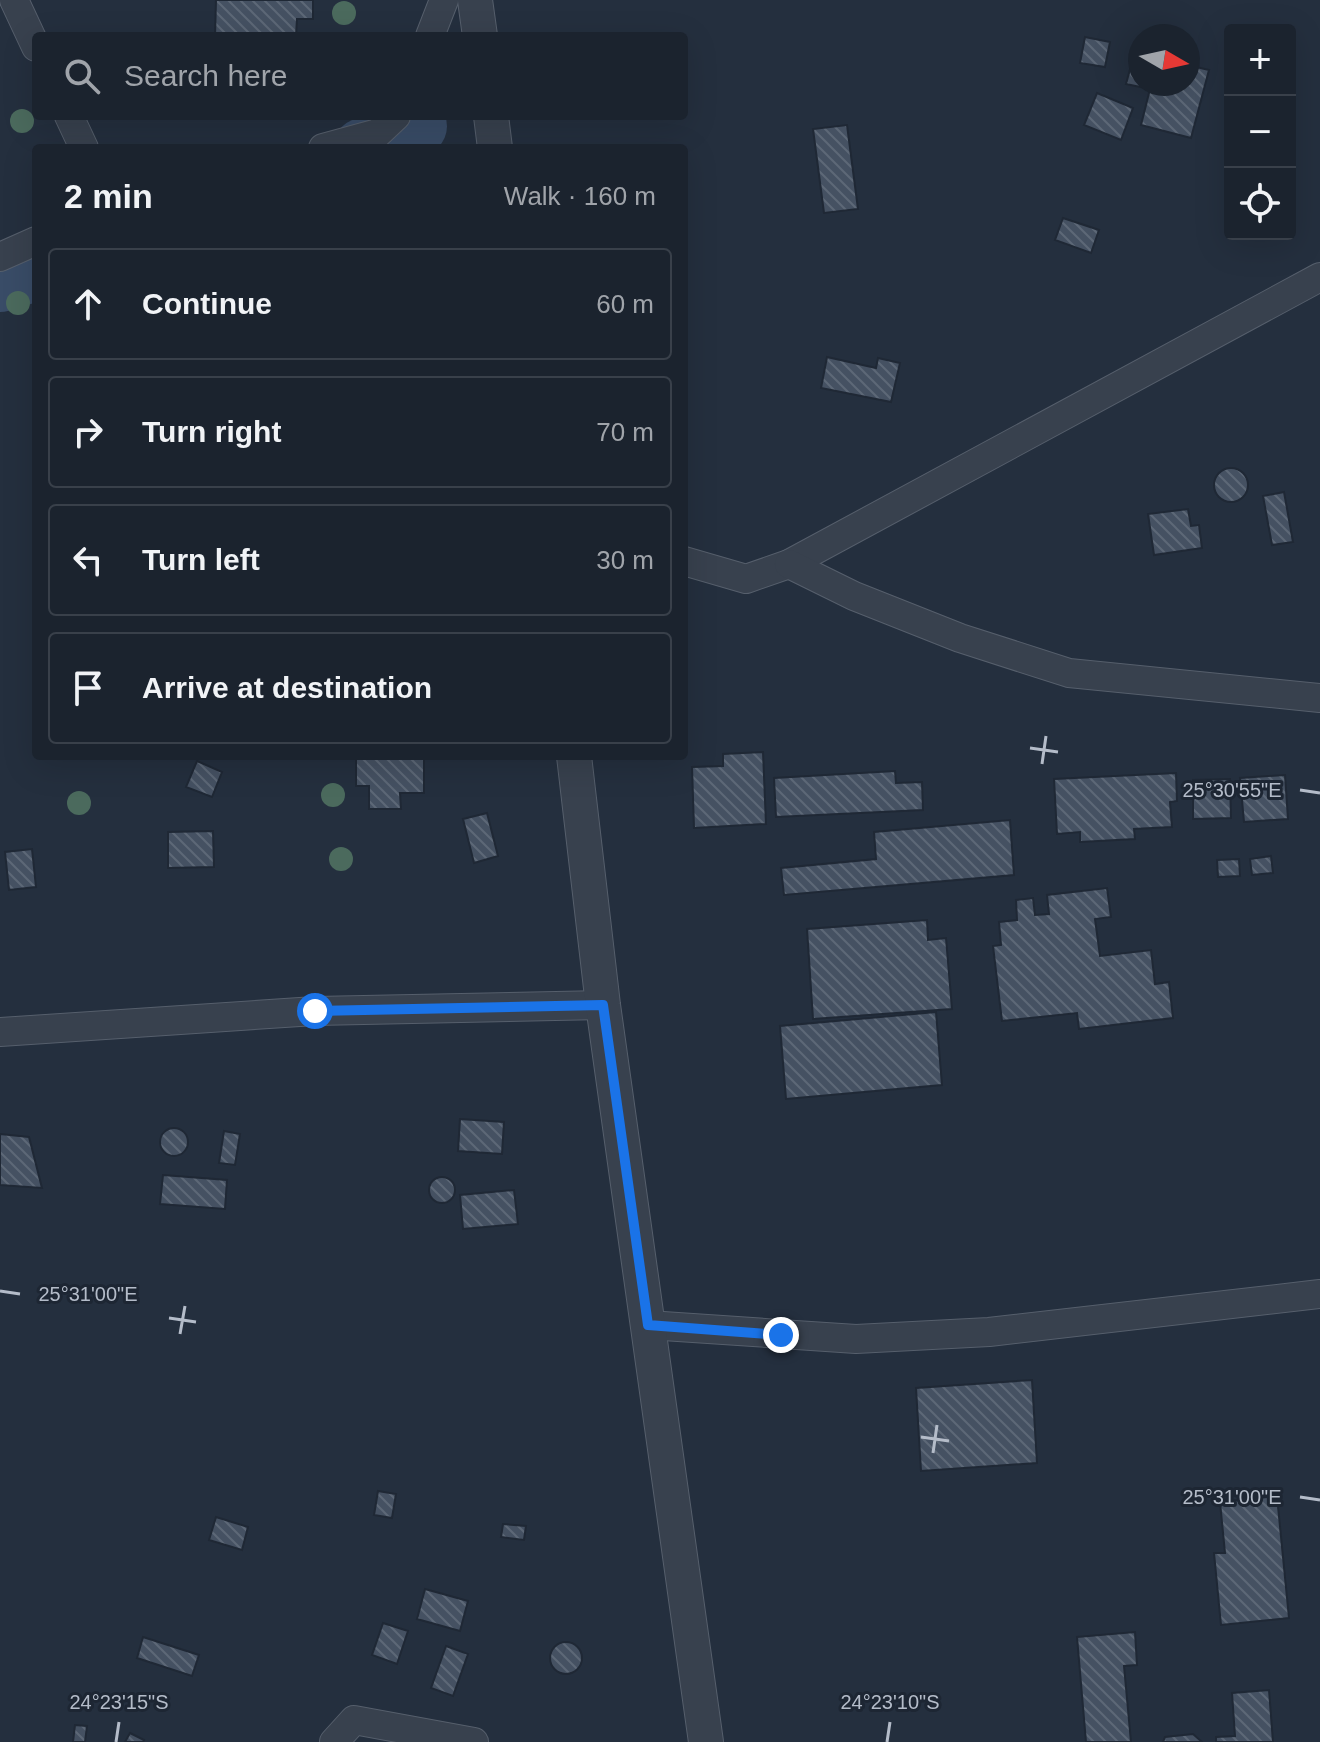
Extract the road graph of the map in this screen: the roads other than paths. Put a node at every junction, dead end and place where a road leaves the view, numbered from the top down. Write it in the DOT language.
graph roads {
  1 [pos="14,0"];
  2 [pos="444,0"];
  3 [pos="475,0"];
  4 [pos="432,32"];
  5 [pos="479,32"];
  6 [pos="32,38"];
  7 [pos="71,120"];
  8 [pos="392,120"];
  9 [pos="492,120"];
  10 [pos="82,144"];
  11 [pos="338,144"];
  12 [pos="494,144"];
  13 [pos="32,243"];
  14 [pos="0,257"];
  15 [pos="1320,277"];
  16 [pos="688,562"];
  17 [pos="789,564"];
  18 [pos="1320,698"];
  19 [pos="574,760"];
  20 [pos="603,1005"];
  21 [pos="0,1032"];
  22 [pos="1320,1294"];
  23 [pos="648,1325"];
  24 [pos="334,1742"];
  25 [pos="474,1742"];
  26 [pos="706,1742"];
  1 -- 6 [label="street"];
  2 -- 4 [label="street"];
  3 -- 5 [label="street"];
  7 -- 10 [label="street"];
  8 -- 11 [label="street"];
  9 -- 12 [label="street"];
  13 -- 14 [label="street"];
  15 -- 17 [label="street"];
  16 -- 17 [label="street"];
  17 -- 18 [label="street"];
  19 -- 20 [label="street"];
  20 -- 21 [label="street"];
  20 -- 23 [label="street"];
  22 -- 23 [label="street"];
  23 -- 26 [label="street"];
  24 -- 25 [label="street"];
}
